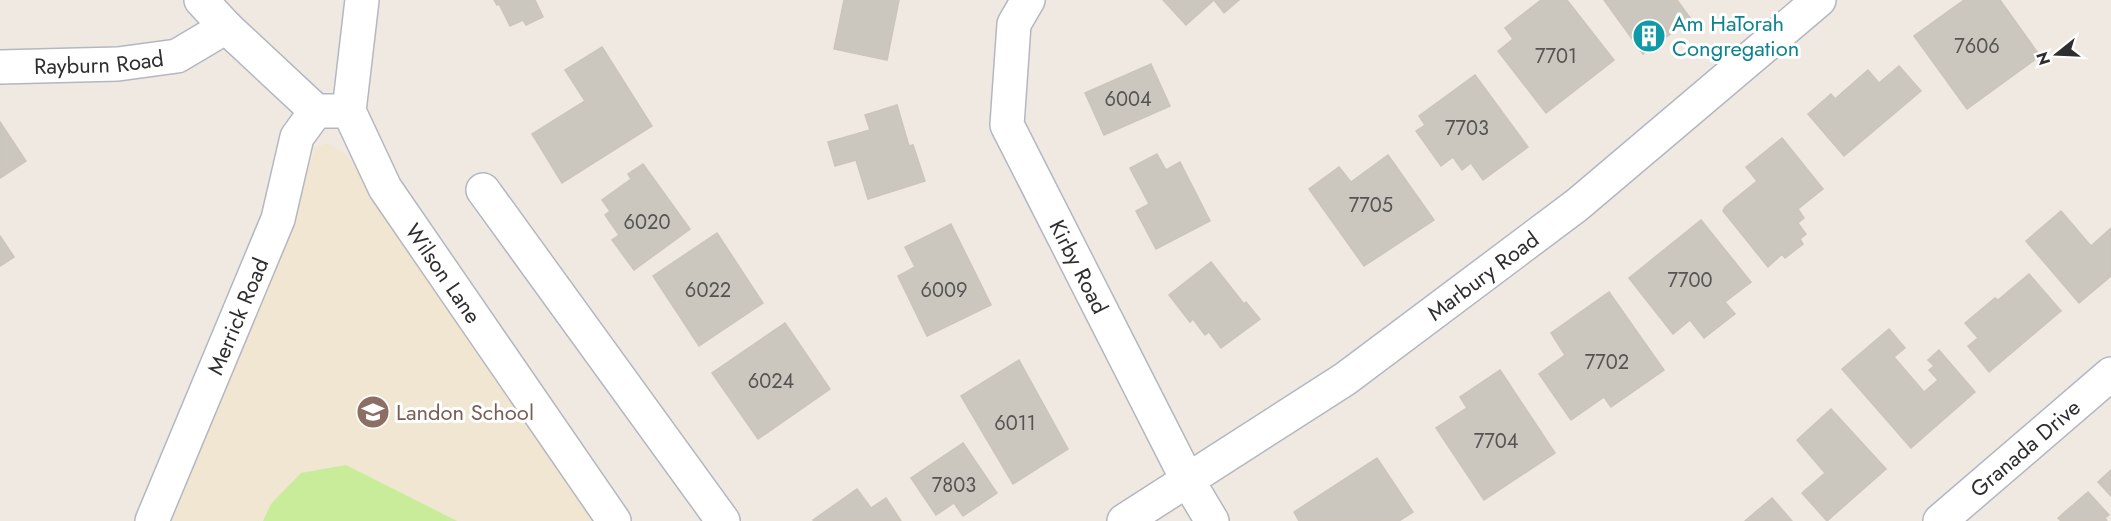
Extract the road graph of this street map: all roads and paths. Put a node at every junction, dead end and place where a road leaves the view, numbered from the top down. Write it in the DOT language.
graph roads {
  1 [pos="201,0"];
  2 [pos="362,0"];
  3 [pos="1028,0"];
  4 [pos="1819,0"];
  5 [pos="226,27"];
  6 [pos="0,67"];
  7 [pos="316,111"];
  8 [pos="349,111"];
  9 [pos="483,190"];
  10 [pos="2111,374"];
  11 [pos="1188,481"];
  12 [pos="152,521"];
  13 [pos="614,521"];
  14 [pos="723,521"];
  15 [pos="1124,521"];
  16 [pos="1212,521"];
  17 [pos="1940,521"];
  1 -- 5 [label="street"];
  2 -- 8 [label="street"];
  3 -- 11 [label="street, Kirby Road"];
  4 -- 11 [label="street, Marbury Road"];
  5 -- 6 [label="street, Rayburn Road"];
  5 -- 7 [label="street"];
  7 -- 8 [label="street"];
  7 -- 12 [label="street, Merrick Road"];
  8 -- 13 [label="street, Wilson Lane"];
  9 -- 14 [label="street"];
  10 -- 17 [label="street, Granada Drive"];
  11 -- 15 [label="street, Marbury Road"];
  11 -- 16 [label="street, Kirby Road"];
}
